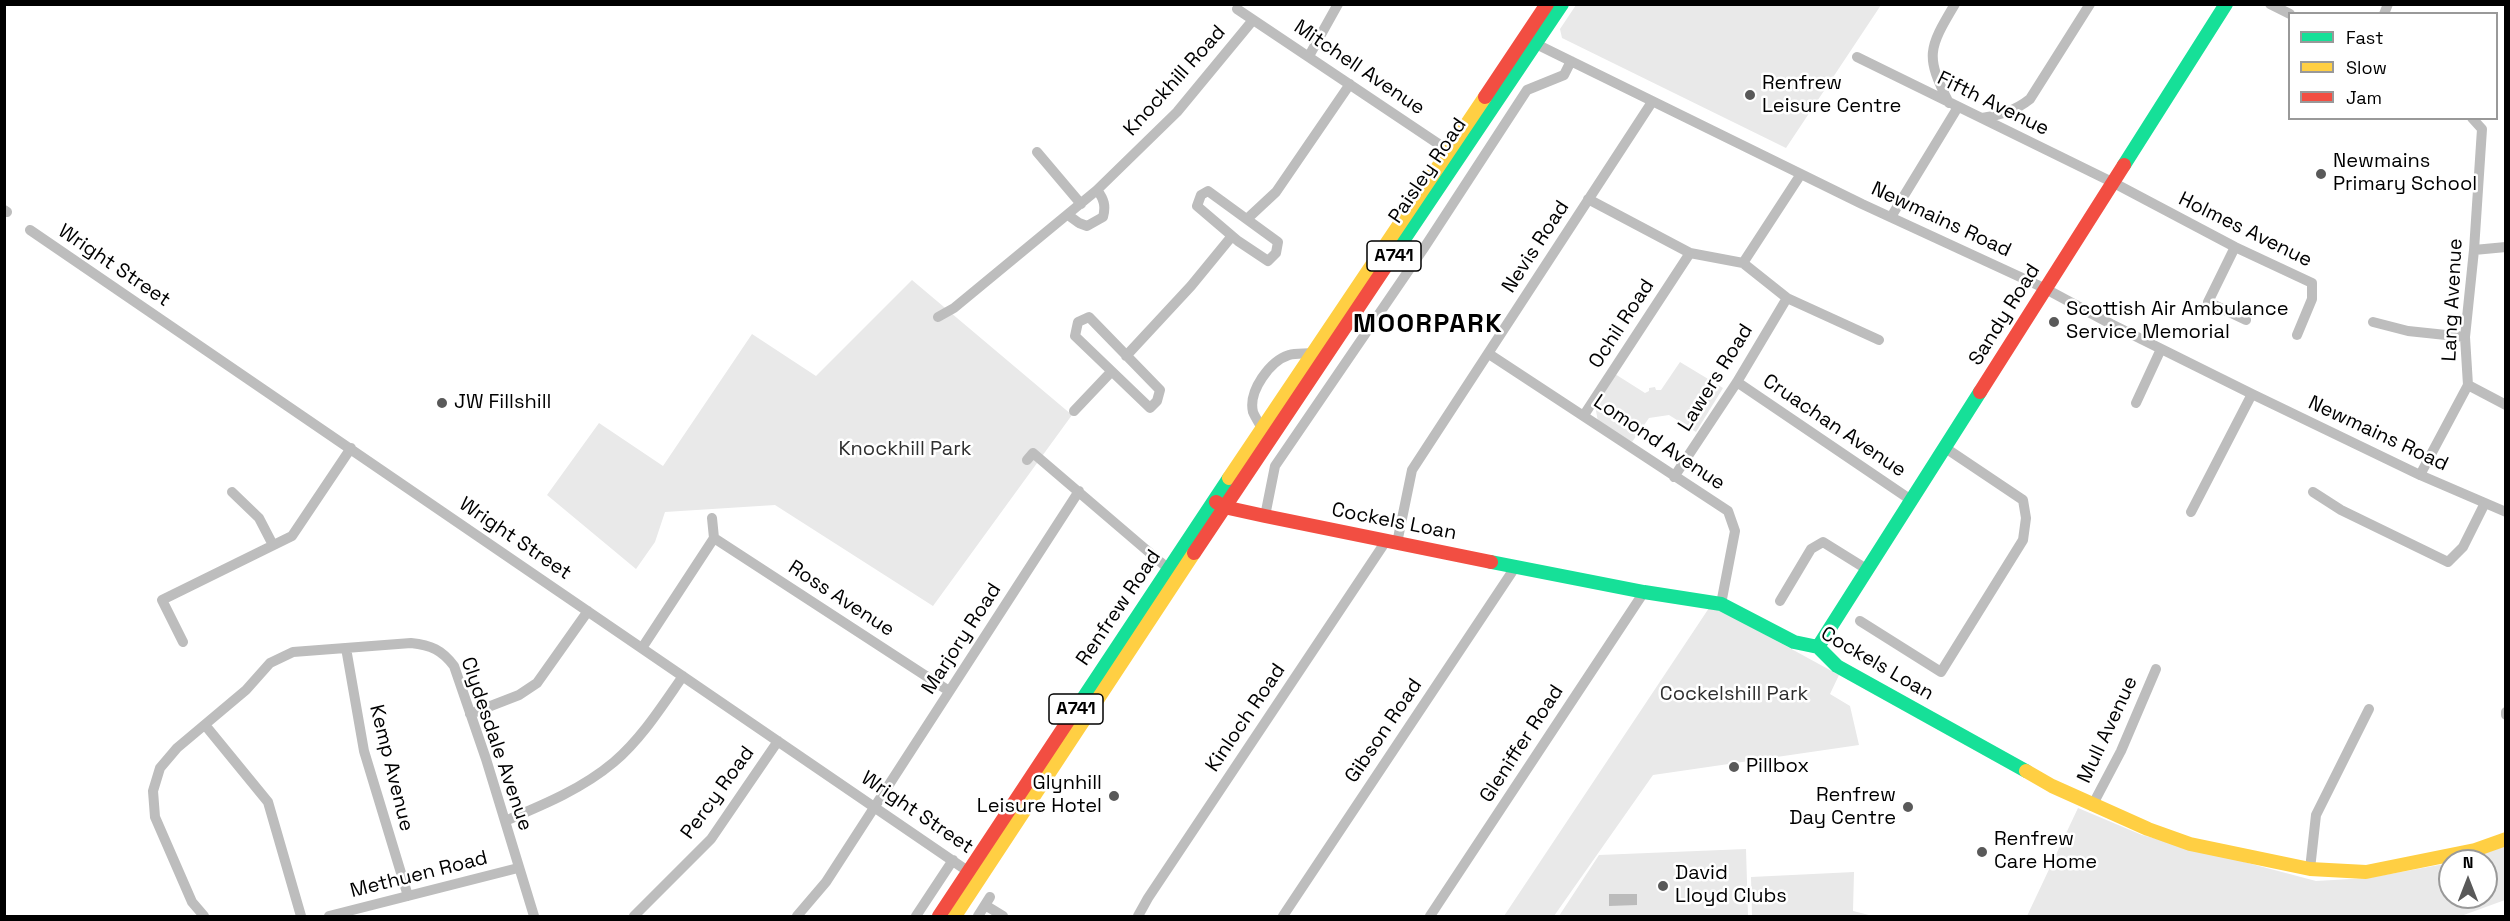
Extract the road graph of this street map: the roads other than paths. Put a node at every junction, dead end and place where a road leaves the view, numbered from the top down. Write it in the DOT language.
graph roads {
  1 [pos="1338,4"];
  2 [pos="1547,4"];
  3 [pos="1562,4"];
  4 [pos="1955,4"];
  5 [pos="2090,4"];
  6 [pos="2226,4"];
  7 [pos="2270,4"];
  8 [pos="1237,9"];
  9 [pos="2288,13"];
  10 [pos="1253,20"];
  11 [pos="1530,40"];
  12 [pos="1309,56"];
  13 [pos="1857,57"];
  14 [pos="1571,61"];
  15 [pos="1350,84"];
  16 [pos="1652,102"];
  17 [pos="1953,105"];
  18 [pos="1981,118"];
  19 [pos="2474,120"];
  20 [pos="1037,152"];
  21 [pos="1455,154"];
  22 [pos="1801,174"];
  23 [pos="2114,183"];
  24 [pos="1097,190"];
  25 [pos="1588,200"];
  26 [pos="1081,204"];
  27 [pos="1068,215"];
  28 [pos="1891,217"];
  29 [pos="1246,219"];
  30 [pos="30,230"];
  31 [pos="1233,236"];
  32 [pos="2235,247"];
  33 [pos="2505,247"];
  34 [pos="2474,250"];
  35 [pos="1690,253"];
  36 [pos="1743,262"];
  37 [pos="2044,288"];
  38 [pos="1787,298"];
  39 [pos="938,317"];
  40 [pos="2246,320"];
  41 [pos="2373,322"];
  42 [pos="2297,334"];
  43 [pos="2465,337"];
  44 [pos="1879,340"];
  45 [pos="2162,349"];
  46 [pos="1313,353"];
  47 [pos="1489,354"];
  48 [pos="1126,356"];
  49 [pos="1111,371"];
  50 [pos="1737,382"];
  51 [pos="2468,385"];
  52 [pos="2252,394"];
  53 [pos="2136,403"];
  54 [pos="2505,405"];
  55 [pos="1074,411"];
  56 [pos="1584,415"];
  57 [pos="1262,429"];
  58 [pos="1944,447"];
  59 [pos="351,448"];
  60 [pos="1027,460"];
  61 [pos="2420,475"];
  62 [pos="1674,477"];
  63 [pos="1079,491"];
  64 [pos="232,492"];
  65 [pos="2313,492"];
  66 [pos="1911,500"];
  67 [pos="2485,503"];
  68 [pos="1219,504"];
  69 [pos="2191,512"];
  70 [pos="2505,512"];
  71 [pos="1265,516"];
  72 [pos="712,518"];
  73 [pos="714,538"];
  74 [pos="1391,542"];
  75 [pos="273,545"];
  76 [pos="1516,566"];
  77 [pos="1868,570"];
  78 [pos="1174,573"];
  79 [pos="1644,592"];
  80 [pos="1780,601"];
  81 [pos="1721,604"];
  82 [pos="588,611"];
  83 [pos="1860,621"];
  84 [pos="183,642"];
  85 [pos="1818,647"];
  86 [pos="346,648"];
  87 [pos="642,648"];
  88 [pos="2156,669"];
  89 [pos="683,676"];
  90 [pos="949,691"];
  91 [pos="2369,709"];
  92 [pos="470,714"];
  93 [pos="206,725"];
  94 [pos="778,741"];
  95 [pos="874,806"];
  96 [pos="2092,806"];
  97 [pos="506,821"];
  98 [pos="2505,839"];
  99 [pos="953,860"];
  100 [pos="518,868"];
  101 [pos="2310,869"];
  102 [pos="974,875"];
  103 [pos="408,896"];
  104 [pos="204,916"];
  105 [pos="302,916"];
  106 [pos="329,916"];
  107 [pos="534,916"];
  108 [pos="634,916"];
  109 [pos="797,916"];
  110 [pos="916,916"];
  111 [pos="939,916"];
  112 [pos="955,916"];
  113 [pos="978,916"];
  114 [pos="1003,916"];
  115 [pos="1138,916"];
  116 [pos="1283,916"];
  117 [pos="1430,916"];
  1 -- 12 [label="street"];
  2 -- 11 [label="main road, Paisley Road / A741"];
  3 -- 11 [label="main road, Paisley Road / A741"];
  4 -- 17 [label="street"];
  5 -- 18 [label="street"];
  6 -- 23 [label="main road, Sandy Road"];
  7 -- 9 [label="street"];
  8 -- 10 [label="street, Mitchell Avenue"];
  10 -- 12 [label="street, Mitchell Avenue"];
  10 -- 24 [label="street, Knockhill Road"];
  11 -- 14 [label="street, Newmains Road"];
  11 -- 21 [label="main road, Paisley Road / A741"];
  12 -- 15 [label="street, Mitchell Avenue"];
  13 -- 17 [label="street, Fifth Avenue"];
  14 -- 16 [label="street, Newmains Road"];
  14 -- 71 [label="street, Paisley Road"];
  15 -- 21 [label="street, Mitchell Avenue"];
  15 -- 29 [label="street"];
  16 -- 22 [label="street, Newmains Road"];
  16 -- 25 [label="street, Nevis Road"];
  17 -- 18 [label="street, Fifth Avenue"];
  17 -- 28 [label="street"];
  18 -- 23 [label="street, Fifth Avenue"];
  19 -- 34 [label="street, Lang Avenue"];
  20 -- 26 [label="street"];
  21 -- 46 [label="main road, Paisley Road / A741"];
  21 -- 68 [label="main road, Paisley Road / A741"];
  22 -- 28 [label="street, Newmains Road"];
  22 -- 36 [label="street"];
  23 -- 32 [label="street, Holmes Avenue"];
  23 -- 37 [label="main road, Sandy Road"];
  24 -- 26 [label="street, Knockhill Road"];
  24 -- 27 [label="street"];
  25 -- 35 [label="street"];
  25 -- 47 [label="street, Nevis Road"];
  26 -- 27 [label="street, Knockhill Road"];
  27 -- 39 [label="street, Knockhill Road"];
  28 -- 37 [label="street, Newmains Road"];
  29 -- 31 [label="street"];
  29 -- 31 [label="street"];
  29 -- 31 [label="street"];
  30 -- 59 [label="street, Wright Street"];
  31 -- 48 [label="street"];
  32 -- 40 [label="street"];
  32 -- 42 [label="street, Holmes Avenue"];
  33 -- 34 [label="street"];
  34 -- 43 [label="street, Lang Avenue"];
  35 -- 36 [label="street"];
  35 -- 56 [label="street, Ochil Road"];
  36 -- 38 [label="street"];
  37 -- 45 [label="street, Newmains Road"];
  37 -- 58 [label="main road, Sandy Road"];
  38 -- 44 [label="street"];
  38 -- 50 [label="street, Lawers Road"];
  41 -- 43 [label="street"];
  43 -- 51 [label="street, Lang Avenue"];
  45 -- 52 [label="street, Newmains Road"];
  45 -- 53 [label="street"];
  46 -- 57 [label="main road, Paisley Road / A741"];
  46 -- 57 [label="street"];
  47 -- 56 [label="street, Lomond Avenue"];
  47 -- 74 [label="street, Nevis Road"];
  48 -- 49 [label="street"];
  48 -- 49 [label="street"];
  48 -- 49 [label="street"];
  49 -- 55 [label="street"];
  50 -- 62 [label="street, Lawers Road"];
  50 -- 66 [label="street, Cruachan Avenue"];
  51 -- 54 [label="street"];
  51 -- 61 [label="street, Lang Avenue"];
  52 -- 61 [label="street, Newmains Road"];
  52 -- 69 [label="street"];
  56 -- 62 [label="street, Lomond Avenue"];
  57 -- 68 [label="main road, Paisley Road / A741"];
  58 -- 66 [label="main road, Sandy Road"];
  58 -- 83 [label="street"];
  59 -- 75 [label="street"];
  59 -- 82 [label="street, Wright Street"];
  60 -- 63 [label="street"];
  61 -- 67 [label="street, Newmains Road"];
  62 -- 81 [label="street, Lomond Avenue"];
  63 -- 78 [label="street"];
  63 -- 90 [label="street, Marjory Road"];
  64 -- 75 [label="street"];
  65 -- 67 [label="street"];
  66 -- 77 [label="main road, Sandy Road"];
  67 -- 70 [label="street, Newmains Road"];
  68 -- 71 [label="main road, Cockels Loan"];
  68 -- 78 [label="main road, Renfrew Road / A741"];
  71 -- 74 [label="main road, Cockels Loan"];
  72 -- 73 [label="street"];
  73 -- 87 [label="street"];
  73 -- 90 [label="street, Ross Avenue"];
  74 -- 76 [label="main road, Cockels Loan"];
  74 -- 115 [label="street, Kinloch Road"];
  75 -- 84 [label="street"];
  76 -- 79 [label="main road, Cockels Loan"];
  76 -- 116 [label="street, Gibson Road"];
  77 -- 80 [label="street"];
  77 -- 85 [label="main road, Sandy Road"];
  78 -- 102 [label="main road, Renfrew Road / A741"];
  79 -- 81 [label="main road, Cockels Loan"];
  79 -- 117 [label="street, Gleniffer Road"];
  81 -- 85 [label="main road, Cockels Loan"];
  82 -- 87 [label="street, Wright Street"];
  82 -- 92 [label="street"];
  85 -- 96 [label="main road, Cockels Loan"];
  86 -- 92 [label="street, Clydesdale Avenue"];
  86 -- 93 [label="street, Clydesdale Avenue"];
  86 -- 103 [label="street, Kemp Avenue"];
  87 -- 89 [label="street, Wright Street"];
  88 -- 96 [label="street, Mull Avenue"];
  89 -- 94 [label="street, Wright Street"];
  89 -- 97 [label="street"];
  90 -- 95 [label="street, Marjory Road"];
  91 -- 101 [label="street"];
  92 -- 97 [label="street, Clydesdale Avenue"];
  93 -- 104 [label="street"];
  93 -- 105 [label="street"];
  94 -- 95 [label="street, Wright Street"];
  94 -- 108 [label="street, Percy Road"];
  95 -- 99 [label="street, Wright Street"];
  95 -- 109 [label="street, Marjory Road"];
  96 -- 101 [label="main road, Cockels Loan"];
  97 -- 100 [label="street, Clydesdale Avenue"];
  98 -- 101 [label="main road, Cockels Loan"];
  99 -- 102 [label="street, Wright Street"];
  99 -- 110 [label="street"];
  100 -- 103 [label="street, Methuen Road"];
  100 -- 107 [label="street, Clydesdale Avenue"];
  102 -- 111 [label="main road, Renfrew Road / A741"];
  102 -- 112 [label="main road, Renfrew Road / A741"];
  103 -- 106 [label="street, Methuen Road"];
  113 -- 114 [label="street"];
}
